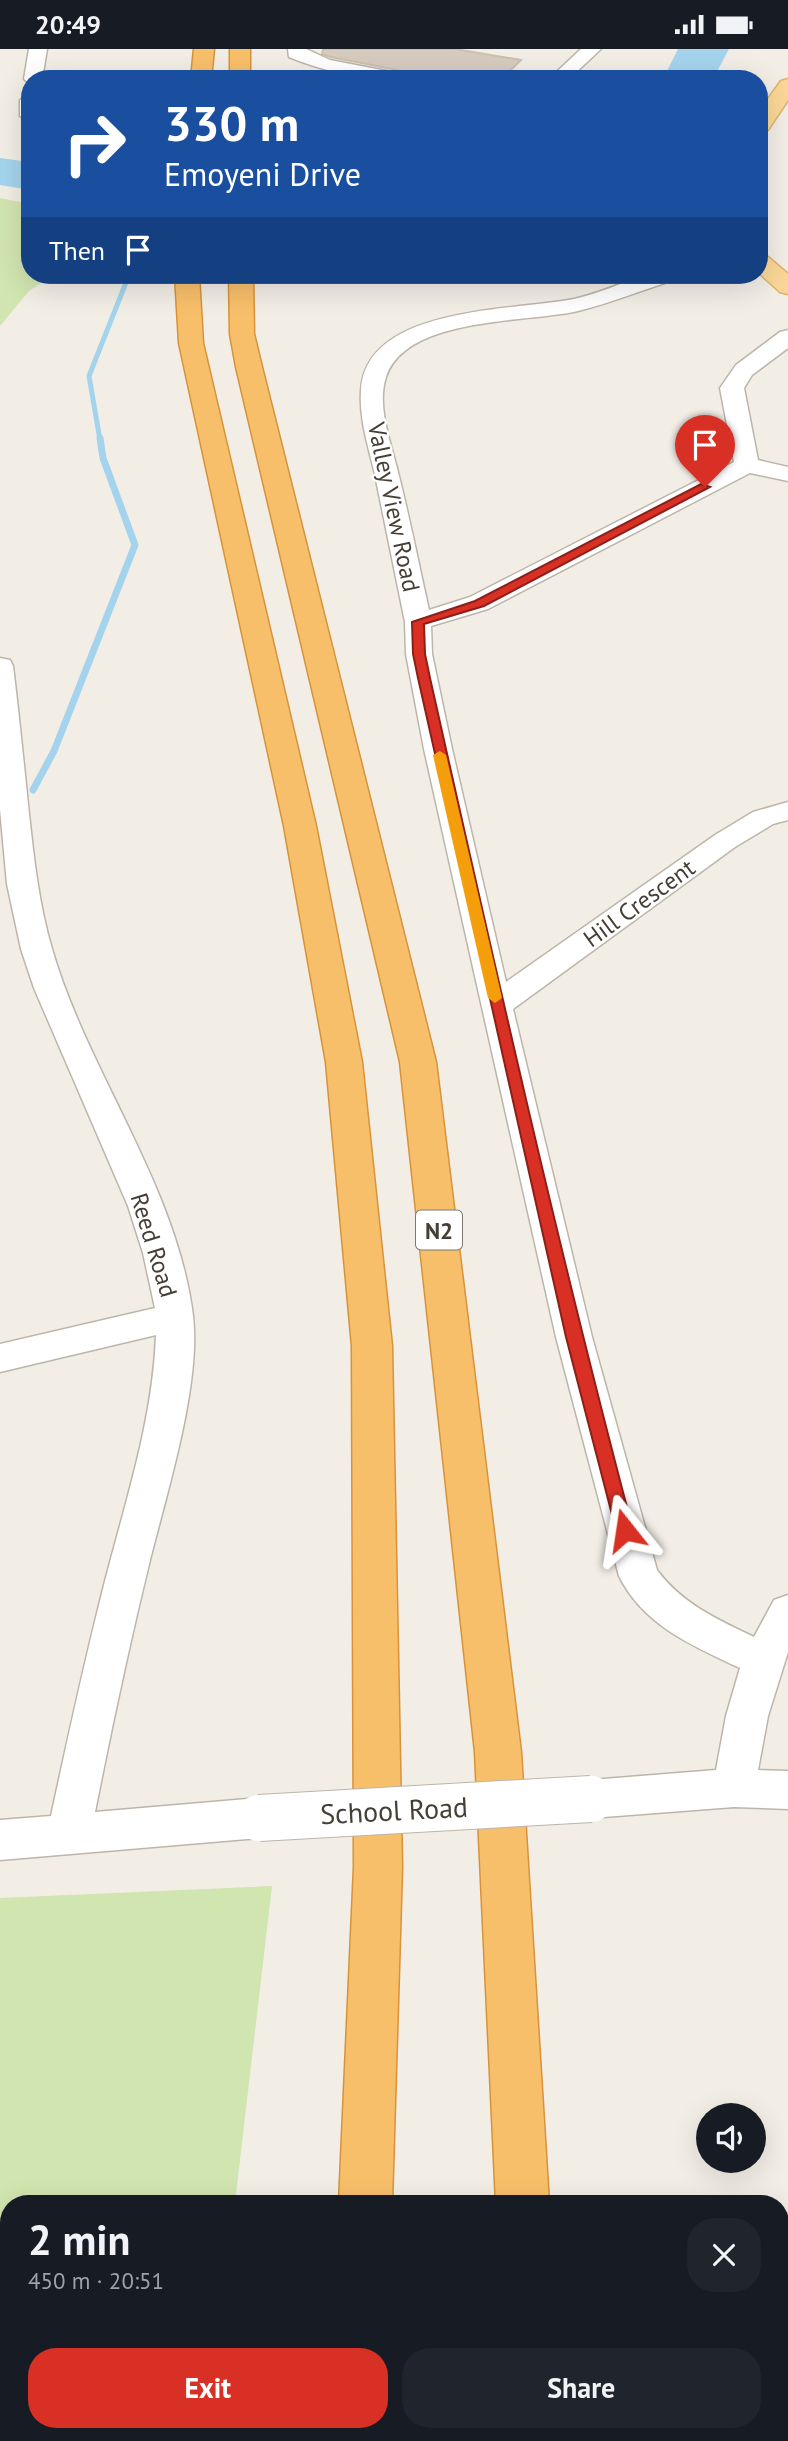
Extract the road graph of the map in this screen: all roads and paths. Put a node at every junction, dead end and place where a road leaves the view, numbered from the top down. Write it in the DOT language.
graph roads {
  1 [pos="38,49"];
  2 [pos="204,49"];
  3 [pos="240,49"];
  4 [pos="592,49"];
  5 [pos="297,51"];
  6 [pos="34,70"];
  7 [pos="202,70"];
  8 [pos="240,70"];
  9 [pos="292,70"];
  10 [pos="351,70"];
  11 [pos="568,70"];
  12 [pos="788,85"];
  13 [pos="768,113"];
  14 [pos="768,268"];
  15 [pos="187,284"];
  16 [pos="241,284"];
  17 [pos="640,284"];
  18 [pos="788,287"];
  19 [pos="788,337"];
  20 [pos="747,465"];
  21 [pos="788,474"];
  22 [pos="418,622"];
  23 [pos="0,666"];
  24 [pos="788,811"];
  25 [pos="496,1005"];
  26 [pos="175,1317"];
  27 [pos="0,1358"];
  28 [pos="788,1612"];
  29 [pos="763,1660"];
  30 [pos="734,1788"];
  31 [pos="788,1790"];
  32 [pos="69,1834"];
  33 [pos="0,1840"];
  34 [pos="366,2195"];
  35 [pos="523,2195"];
  1 -- 6 [label="street"];
  2 -- 7 [label="highway"];
  3 -- 8 [label="highway"];
  4 -- 11 [label="street"];
  5 -- 9 [label="street"];
  5 -- 10 [label="street"];
  12 -- 13 [label="main road"];
  14 -- 18 [label="main road"];
  15 -- 34 [label="highway"];
  16 -- 35 [label="highway, N2"];
  17 -- 22 [label="street, Valley View Road"];
  19 -- 20 [label="street"];
  20 -- 21 [label="street"];
  20 -- 22 [label="street"];
  22 -- 25 [label="street, Valley View Road"];
  23 -- 26 [label="street, Reed Road"];
  24 -- 25 [label="street, Hill Crescent"];
  25 -- 29 [label="street, Valley View Road"];
  26 -- 27 [label="street"];
  26 -- 32 [label="street, Reed Road"];
  28 -- 29 [label="street"];
  29 -- 30 [label="street"];
  30 -- 31 [label="street, School Road"];
  30 -- 32 [label="street, School Road, bridge"];
  32 -- 33 [label="street, School Road"];
}
